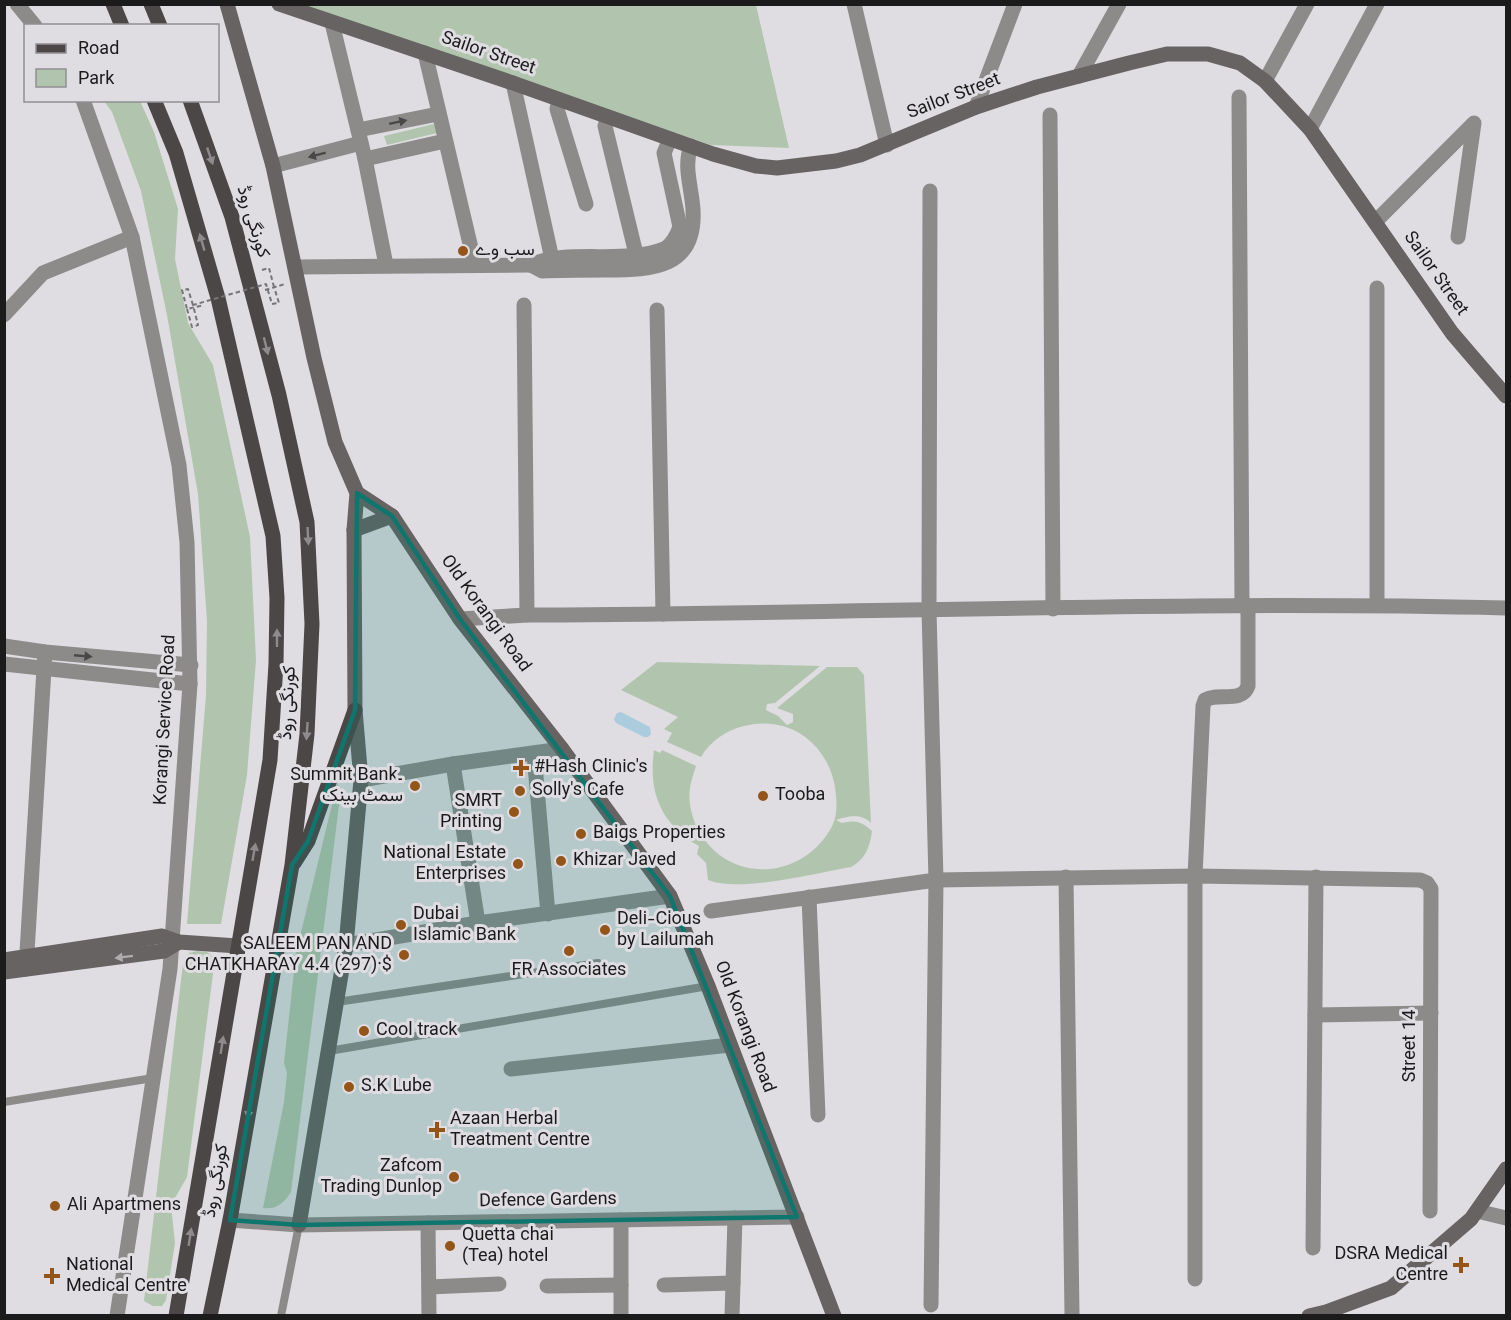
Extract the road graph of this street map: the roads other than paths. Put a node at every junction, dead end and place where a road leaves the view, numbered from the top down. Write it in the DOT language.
graph roads {
  1 [pos="16,4"];
  2 [pos="113,4"];
  3 [pos="152,4"];
  4 [pos="227,4"];
  5 [pos="279,4"];
  6 [pos="854,4"];
  7 [pos="1015,4"];
  8 [pos="1119,4"];
  9 [pos="1307,4"];
  10 [pos="1377,4"];
  11 [pos="332,23"];
  12 [pos="33,24"];
  13 [pos="121,24"];
  14 [pos="159,24"];
  15 [pos="425,53"];
  16 [pos="1079,76"];
  17 [pos="1265,81"];
  18 [pos="513,83"];
  19 [pos="1239,97"];
  20 [pos="560,100"];
  21 [pos="84,102"];
  22 [pos="155,102"];
  23 [pos="191,102"];
  24 [pos="975,107"];
  25 [pos="438,114"];
  26 [pos="1050,115"];
  27 [pos="608,117"];
  28 [pos="1310,129"];
  29 [pos="360,137"];
  30 [pos="670,139"];
  31 [pos="445,141"];
  32 [pos="887,145"];
  33 [pos="691,146"];
  34 [pos="365,159"];
  35 [pos="273,166"];
  36 [pos="930,191"];
  37 [pos="586,204"];
  38 [pos="1375,222"];
  39 [pos="132,237"];
  40 [pos="1458,237"];
  41 [pos="636,254"];
  42 [pos="552,260"];
  43 [pos="387,265"];
  44 [pos="475,265"];
  45 [pos="531,265"];
  46 [pos="298,274"];
  47 [pos="1377,288"];
  48 [pos="524,305"];
  49 [pos="657,310"];
  50 [pos="4,315"];
  51 [pos="1506,396"];
  52 [pos="357,493"];
  53 [pos="392,516"];
  54 [pos="354,530"];
  55 [pos="1377,605"];
  56 [pos="1245,606"];
  57 [pos="1506,608"];
  58 [pos="1053,609"];
  59 [pos="929,610"];
  60 [pos="663,614"];
  61 [pos="527,615"];
  62 [pos="460,619"];
  63 [pos="4,646"];
  64 [pos="45,652"];
  65 [pos="4,664"];
  66 [pos="190,665"];
  67 [pos="44,669"];
  68 [pos="190,684"];
  69 [pos="355,710"];
  70 [pos="562,749"];
  71 [pos="534,754"];
  72 [pos="453,764"];
  73 [pos="361,780"];
  74 [pos="292,865"];
  75 [pos="1195,876"];
  76 [pos="1066,877"];
  77 [pos="1316,877"];
  78 [pos="936,880"];
  79 [pos="670,896"];
  80 [pos="809,897"];
  81 [pos="711,911"];
  82 [pos="548,914"];
  83 [pos="478,923"];
  84 [pos="173,943"];
  85 [pos="346,945"];
  86 [pos="238,946"];
  87 [pos="4,960"];
  88 [pos="27,963"];
  89 [pos="598,963"];
  90 [pos="4,972"];
  91 [pos="708,986"];
  92 [pos="337,1002"];
  93 [pos="1431,1013"];
  94 [pos="1315,1015"];
  95 [pos="730,1045"];
  96 [pos="329,1051"];
  97 [pos="511,1069"];
  98 [pos="153,1078"];
  99 [pos="4,1102"];
  100 [pos="818,1114"];
  101 [pos="1506,1168"];
  102 [pos="1430,1211"];
  103 [pos="1482,1212"];
  104 [pos="797,1217"];
  105 [pos="735,1218"];
  106 [pos="1506,1218"];
  107 [pos="230,1220"];
  108 [pos="621,1220"];
  109 [pos="428,1223"];
  110 [pos="299,1225"];
  111 [pos="1313,1248"];
  112 [pos="1195,1279"];
  113 [pos="733,1283"];
  114 [pos="499,1284"];
  115 [pos="621,1285"];
  116 [pos="664,1285"];
  117 [pos="547,1286"];
  118 [pos="429,1287"];
  119 [pos="931,1305"];
  120 [pos="1072,1315"];
  121 [pos="117,1316"];
  122 [pos="177,1316"];
  123 [pos="210,1316"];
  124 [pos="281,1316"];
  125 [pos="429,1316"];
  126 [pos="621,1316"];
  127 [pos="732,1316"];
  128 [pos="834,1316"];
  129 [pos="1309,1316"];
  1 -- 12 [label="street"];
  2 -- 13 [label="main road"];
  3 -- 14 [label="main road"];
  4 -- 35 [label="street"];
  5 -- 11 [label="street, Sailor Street"];
  6 -- 32 [label="street"];
  7 -- 24 [label="street"];
  8 -- 16 [label="street"];
  9 -- 17 [label="street"];
  10 -- 28 [label="street"];
  11 -- 15 [label="street, Sailor Street"];
  11 -- 29 [label="street"];
  15 -- 18 [label="street, Sailor Street"];
  15 -- 25 [label="street"];
  16 -- 17 [label="street, Sailor Street"];
  16 -- 24 [label="street, Sailor Street"];
  17 -- 28 [label="street, Sailor Street"];
  18 -- 20 [label="street, Sailor Street"];
  18 -- 42 [label="street"];
  19 -- 56 [label="street"];
  20 -- 27 [label="street, Sailor Street"];
  20 -- 37 [label="street"];
  21 -- 39 [label="street, Korangi Service Road"];
  86 -- 22 [label="main road, کورنگی روڈ, one-way"];
  23 -- 74 [label="main road, کورنگی روڈ, one-way"];
  24 -- 32 [label="street, Sailor Street"];
  29 -- 25 [label="street, one-way"];
  25 -- 31 [label="street"];
  26 -- 58 [label="street"];
  27 -- 30 [label="street, Sailor Street"];
  27 -- 41 [label="street"];
  28 -- 38 [label="street, Sailor Street"];
  29 -- 34 [label="street"];
  29 -- 35 [label="street, one-way"];
  30 -- 33 [label="street, Sailor Street"];
  30 -- 41 [label="street"];
  31 -- 34 [label="street"];
  31 -- 44 [label="street"];
  32 -- 33 [label="street, Sailor Street"];
  33 -- 45 [label="street"];
  34 -- 43 [label="street"];
  35 -- 46 [label="street"];
  36 -- 59 [label="street"];
  38 -- 40 [label="street"];
  38 -- 51 [label="street, Sailor Street"];
  39 -- 50 [label="street"];
  39 -- 66 [label="street, Korangi Service Road"];
  41 -- 42 [label="street"];
  42 -- 45 [label="street"];
  43 -- 44 [label="street"];
  43 -- 46 [label="street"];
  44 -- 45 [label="street"];
  46 -- 52 [label="street"];
  47 -- 55 [label="street"];
  48 -- 61 [label="street"];
  49 -- 60 [label="street"];
  52 -- 53 [label="street, Old Korangi Road"];
  52 -- 54 [label="street"];
  53 -- 54 [label="street"];
  53 -- 62 [label="street, Old Korangi Road"];
  54 -- 69 [label="street"];
  55 -- 56 [label="street"];
  55 -- 57 [label="street"];
  56 -- 58 [label="street"];
  56 -- 75 [label="street"];
  58 -- 59 [label="street"];
  59 -- 60 [label="street"];
  59 -- 78 [label="street"];
  60 -- 61 [label="street"];
  61 -- 62 [label="street"];
  62 -- 70 [label="street, Old Korangi Road"];
  63 -- 64 [label="street"];
  64 -- 66 [label="street, one-way"];
  64 -- 67 [label="street"];
  65 -- 67 [label="street"];
  66 -- 68 [label="street, Korangi Service Road"];
  67 -- 68 [label="street"];
  67 -- 88 [label="street"];
  68 -- 84 [label="street, Korangi Service Road"];
  69 -- 73 [label="street"];
  69 -- 74 [label="main road"];
  70 -- 71 [label="street"];
  70 -- 79 [label="street, Old Korangi Road"];
  71 -- 72 [label="street"];
  71 -- 82 [label="street"];
  72 -- 73 [label="street"];
  72 -- 83 [label="street"];
  73 -- 85 [label="street"];
  74 -- 107 [label="main road, کورنگی روڈ, one-way"];
  75 -- 76 [label="street"];
  75 -- 77 [label="street"];
  75 -- 112 [label="street"];
  76 -- 78 [label="street"];
  76 -- 120 [label="street"];
  77 -- 93 [label="street, Street 14"];
  77 -- 94 [label="street"];
  78 -- 80 [label="street"];
  78 -- 119 [label="street"];
  79 -- 82 [label="street"];
  79 -- 91 [label="street, Old Korangi Road"];
  80 -- 81 [label="street"];
  80 -- 100 [label="street"];
  82 -- 83 [label="street"];
  83 -- 85 [label="street"];
  84 -- 86 [label="street"];
  84 -- 88 [label="street"];
  84 -- 98 [label="street, Korangi Service Road"];
  85 -- 92 [label="street"];
  122 -- 86 [label="main road, کورنگی روڈ, one-way"];
  87 -- 88 [label="street"];
  88 -- 90 [label="street"];
  89 -- 92 [label="lane"];
  91 -- 95 [label="street, Old Korangi Road"];
  91 -- 96 [label="lane"];
  92 -- 96 [label="street"];
  93 -- 94 [label="street"];
  93 -- 102 [label="street, Street 14"];
  94 -- 111 [label="street"];
  95 -- 97 [label="street"];
  95 -- 104 [label="street, Old Korangi Road"];
  96 -- 110 [label="street"];
  98 -- 99 [label="lane"];
  98 -- 121 [label="street, Korangi Service Road"];
  101 -- 129 [label="street"];
  103 -- 106 [label="street"];
  104 -- 105 [label="street, Defence Gardens"];
  104 -- 128 [label="street, Old Korangi Road"];
  105 -- 108 [label="street, Defence Gardens"];
  105 -- 113 [label="street"];
  107 -- 110 [label="street, Defence Gardens"];
  107 -- 123 [label="main road, کورنگی روڈ"];
  108 -- 109 [label="street, Defence Gardens"];
  108 -- 115 [label="street"];
  109 -- 110 [label="street, Defence Gardens"];
  109 -- 118 [label="street"];
  110 -- 124 [label="lane"];
  113 -- 116 [label="street"];
  113 -- 127 [label="street"];
  114 -- 118 [label="street"];
  115 -- 117 [label="street"];
  115 -- 126 [label="street"];
  118 -- 125 [label="street"];
}
